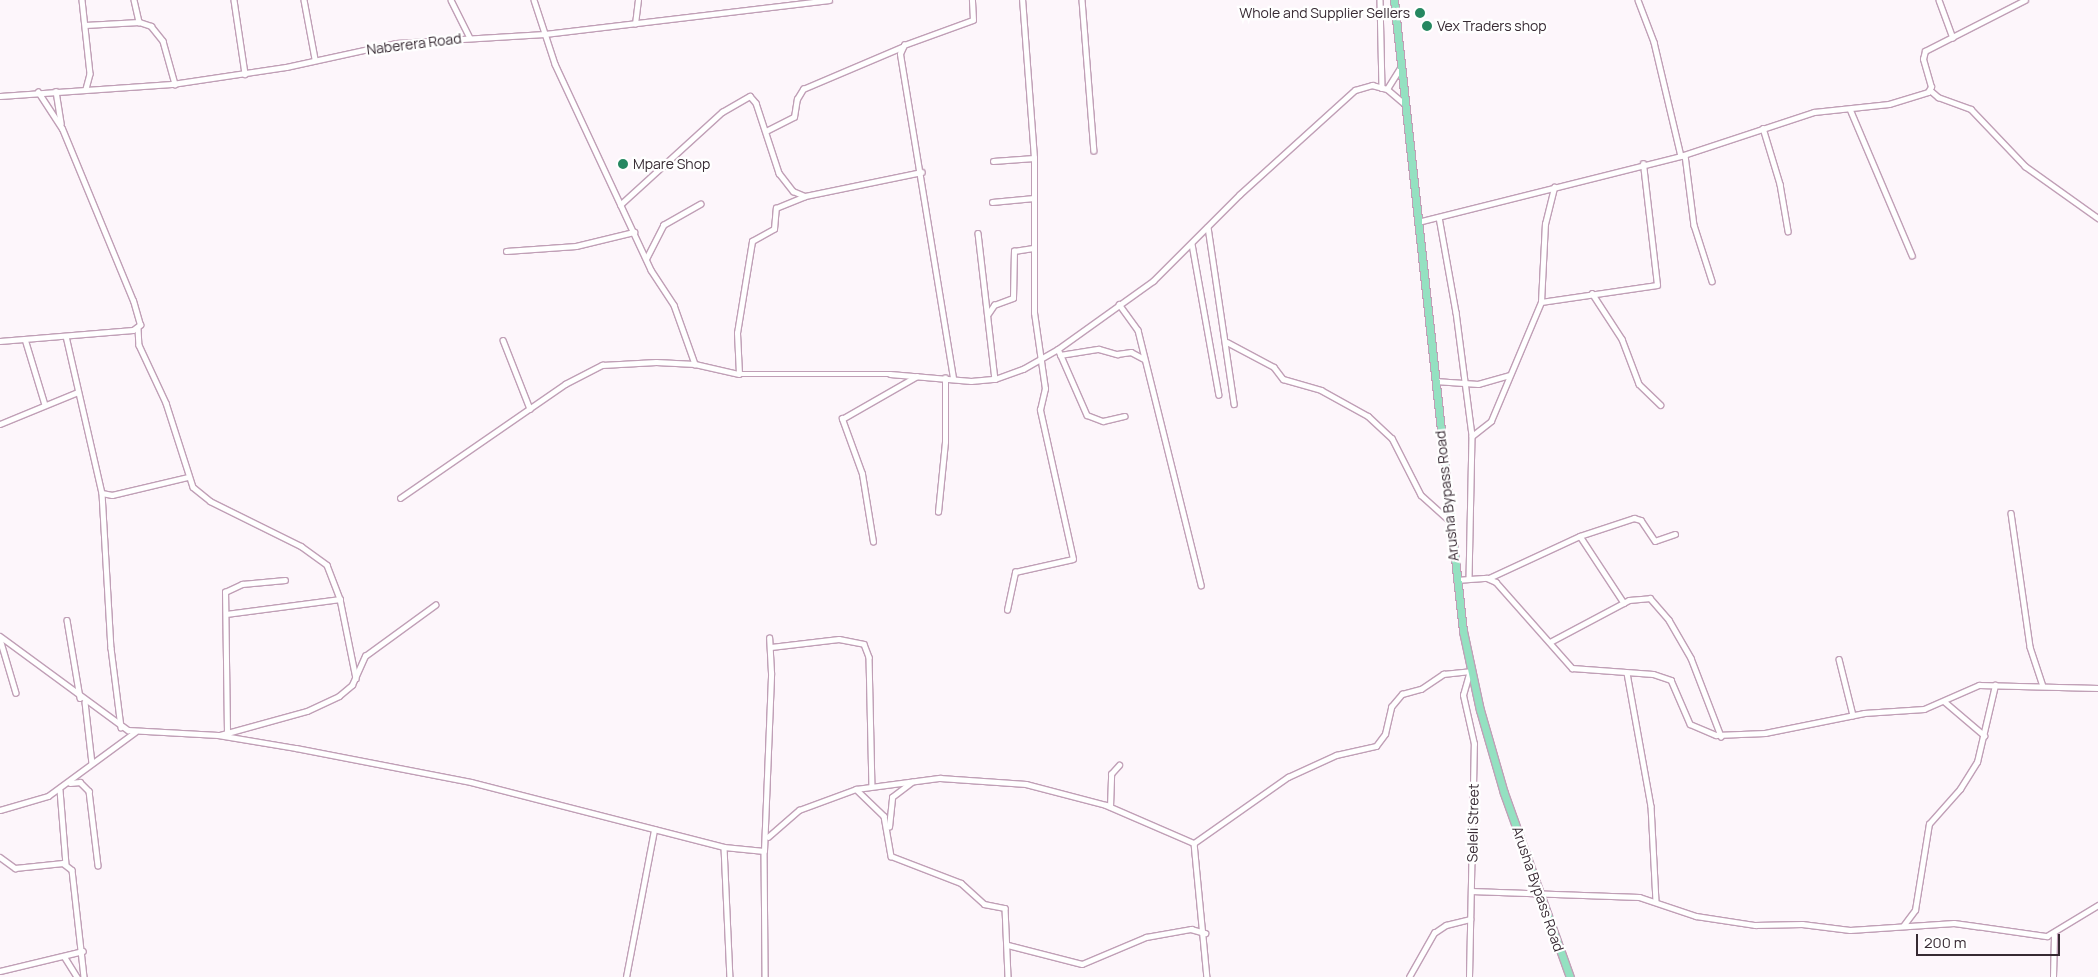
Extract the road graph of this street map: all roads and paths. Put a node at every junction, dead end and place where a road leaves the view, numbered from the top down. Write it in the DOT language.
graph roads {
  1 [pos="82,0"];
  2 [pos="134,0"];
  3 [pos="234,0"];
  4 [pos="304,0"];
  5 [pos="451,0"];
  6 [pos="534,0"];
  7 [pos="638,0"];
  8 [pos="829,0"];
  9 [pos="972,0"];
  10 [pos="1022,0"];
  11 [pos="1082,0"];
  12 [pos="1380,0"];
  13 [pos="1394,0"];
  14 [pos="1638,0"];
  15 [pos="1939,0"];
  16 [pos="2025,0"];
  17 [pos="781,3"];
  18 [pos="139,22"];
  19 [pos="635,24"];
  20 [pos="85,25"];
  21 [pos="545,34"];
  22 [pos="470,38"];
  23 [pos="1953,38"];
  24 [pos="903,46"];
  25 [pos="315,59"];
  26 [pos="1402,67"];
  27 [pos="245,74"];
  28 [pos="175,84"];
  29 [pos="86,89"];
  30 [pos="1385,89"];
  31 [pos="1930,90"];
  32 [pos="56,91"];
  33 [pos="38,92"];
  34 [pos="0,96"];
  35 [pos="1405,104"];
  36 [pos="1850,109"];
  37 [pos="1763,128"];
  38 [pos="62,129"];
  39 [pos="766,131"];
  40 [pos="1094,151"];
  41 [pos="1683,155"];
  42 [pos="1034,158"];
  43 [pos="993,161"];
  44 [pos="1643,164"];
  45 [pos="922,172"];
  46 [pos="1554,187"];
  47 [pos="805,196"];
  48 [pos="1034,198"];
  49 [pos="992,202"];
  50 [pos="700,204"];
  51 [pos="620,205"];
  52 [pos="1439,217"];
  53 [pos="2098,218"];
  54 [pos="1418,222"];
  55 [pos="1208,227"];
  56 [pos="1788,231"];
  57 [pos="634,232"];
  58 [pos="978,233"];
  59 [pos="1192,244"];
  60 [pos="1034,248"];
  61 [pos="506,251"];
  62 [pos="1912,255"];
  63 [pos="646,259"];
  64 [pos="1712,281"];
  65 [pos="1592,293"];
  66 [pos="1541,302"];
  67 [pos="1119,304"];
  68 [pos="988,314"];
  69 [pos="138,328"];
  70 [pos="66,336"];
  71 [pos="25,340"];
  72 [pos="503,340"];
  73 [pos="0,341"];
  74 [pos="1226,342"];
  75 [pos="1058,349"];
  76 [pos="1060,355"];
  77 [pos="1144,358"];
  78 [pos="1040,360"];
  79 [pos="695,364"];
  80 [pos="739,374"];
  81 [pos="1509,375"];
  82 [pos="918,376"];
  83 [pos="945,378"];
  84 [pos="953,378"];
  85 [pos="994,379"];
  86 [pos="1435,381"];
  87 [pos="1465,382"];
  88 [pos="78,392"];
  89 [pos="1219,395"];
  90 [pos="1234,404"];
  91 [pos="45,405"];
  92 [pos="1661,405"];
  93 [pos="530,409"];
  94 [pos="1124,416"];
  95 [pos="0,424"];
  96 [pos="1472,436"];
  97 [pos="188,478"];
  98 [pos="102,492"];
  99 [pos="400,498"];
  100 [pos="938,512"];
  101 [pos="2011,512"];
  102 [pos="1449,520"];
  103 [pos="1675,534"];
  104 [pos="1580,536"];
  105 [pos="873,542"];
  106 [pos="1468,578"];
  107 [pos="1489,578"];
  108 [pos="285,580"];
  109 [pos="1455,580"];
  110 [pos="1201,585"];
  111 [pos="340,599"];
  112 [pos="1624,603"];
  113 [pos="435,605"];
  114 [pos="1007,610"];
  115 [pos="226,614"];
  116 [pos="67,620"];
  117 [pos="0,637"];
  118 [pos="769,638"];
  119 [pos="1550,642"];
  120 [pos="771,646"];
  121 [pos="1839,659"];
  122 [pos="1470,671"];
  123 [pos="1627,673"];
  124 [pos="356,678"];
  125 [pos="1994,684"];
  126 [pos="2043,686"];
  127 [pos="2098,688"];
  128 [pos="16,694"];
  129 [pos="80,698"];
  130 [pos="85,702"];
  131 [pos="1946,702"];
  132 [pos="1853,715"];
  133 [pos="121,727"];
  134 [pos="135,732"];
  135 [pos="227,732"];
  136 [pos="218,735"];
  137 [pos="1721,736"];
  138 [pos="1986,736"];
  139 [pos="92,763"];
  140 [pos="1119,765"];
  141 [pos="912,782"];
  142 [pos="69,783"];
  143 [pos="872,786"];
  144 [pos="856,789"];
  145 [pos="60,790"];
  146 [pos="1110,807"];
  147 [pos="0,810"];
  148 [pos="654,830"];
  149 [pos="889,833"];
  150 [pos="768,836"];
  151 [pos="1194,843"];
  152 [pos="724,847"];
  153 [pos="764,851"];
  154 [pos="0,857"];
  155 [pos="66,864"];
  156 [pos="98,865"];
  157 [pos="1471,891"];
  158 [pos="1540,894"];
  159 [pos="1656,901"];
  160 [pos="2098,905"];
  161 [pos="1470,920"];
  162 [pos="1903,926"];
  163 [pos="1205,933"];
  164 [pos="2054,935"];
  165 [pos="1008,945"];
  166 [pos="83,951"];
  167 [pos="64,956"];
  168 [pos="0,971"];
  169 [pos="77,977"];
  170 [pos="84,977"];
  171 [pos="626,977"];
  172 [pos="730,977"];
  173 [pos="765,977"];
  174 [pos="1008,977"];
  175 [pos="1207,977"];
  176 [pos="1409,977"];
  177 [pos="1468,977"];
  178 [pos="1570,977"];
  179 [pos="2053,977"];
  1 -- 20 [label="street"];
  2 -- 18 [label="street"];
  3 -- 27 [label="street"];
  4 -- 25 [label="street"];
  5 -- 22 [label="street"];
  6 -- 21 [label="street"];
  7 -- 19 [label="street"];
  8 -- 17 [label="street, Naberera Road"];
  9 -- 24 [label="street"];
  10 -- 42 [label="street"];
  11 -- 40 [label="street"];
  12 -- 30 [label="street"];
  13 -- 26 [label="main road, Arusha Bypass Road"];
  14 -- 41 [label="street"];
  15 -- 23 [label="street"];
  16 -- 23 [label="street"];
  17 -- 19 [label="street, Naberera Road"];
  18 -- 20 [label="street"];
  18 -- 28 [label="street"];
  19 -- 21 [label="street, Naberera Road"];
  20 -- 29 [label="street"];
  21 -- 22 [label="street, Naberera Road"];
  21 -- 51 [label="street"];
  22 -- 25 [label="street, Naberera Road"];
  23 -- 31 [label="street"];
  24 -- 39 [label="street"];
  24 -- 45 [label="street"];
  25 -- 27 [label="street, Naberera Road"];
  26 -- 30 [label="street"];
  26 -- 35 [label="main road, Arusha Bypass Road"];
  27 -- 28 [label="street, Naberera Road"];
  28 -- 29 [label="street, Naberera Road"];
  29 -- 32 [label="street, Naberera Road"];
  30 -- 35 [label="street"];
  30 -- 55 [label="street"];
  31 -- 36 [label="street"];
  31 -- 53 [label="street"];
  32 -- 33 [label="street, Naberera Road"];
  32 -- 38 [label="street"];
  33 -- 34 [label="street, Naberera Road"];
  33 -- 38 [label="street"];
  35 -- 54 [label="main road, Arusha Bypass Road"];
  36 -- 37 [label="street"];
  36 -- 62 [label="street"];
  37 -- 41 [label="street"];
  37 -- 56 [label="street"];
  38 -- 69 [label="street"];
  39 -- 47 [label="street"];
  39 -- 51 [label="street"];
  41 -- 44 [label="street"];
  41 -- 64 [label="street"];
  42 -- 43 [label="street"];
  42 -- 48 [label="street"];
  44 -- 46 [label="street"];
  44 -- 65 [label="street"];
  45 -- 47 [label="street"];
  45 -- 84 [label="street"];
  46 -- 52 [label="street"];
  46 -- 66 [label="street"];
  47 -- 80 [label="street"];
  48 -- 49 [label="street"];
  48 -- 60 [label="street"];
  50 -- 63 [label="street"];
  51 -- 57 [label="street"];
  52 -- 54 [label="street"];
  52 -- 87 [label="street"];
  54 -- 86 [label="main road, Arusha Bypass Road"];
  55 -- 59 [label="street"];
  55 -- 74 [label="street"];
  57 -- 61 [label="street"];
  57 -- 63 [label="street"];
  58 -- 68 [label="street"];
  59 -- 67 [label="street"];
  59 -- 89 [label="street"];
  60 -- 68 [label="street"];
  60 -- 78 [label="street"];
  63 -- 79 [label="street"];
  65 -- 66 [label="street"];
  65 -- 92 [label="street"];
  66 -- 81 [label="street"];
  67 -- 75 [label="street"];
  67 -- 77 [label="street"];
  68 -- 85 [label="street"];
  69 -- 70 [label="street"];
  69 -- 97 [label="street"];
  70 -- 71 [label="street"];
  70 -- 88 [label="street"];
  71 -- 73 [label="street"];
  71 -- 91 [label="street"];
  72 -- 93 [label="street"];
  74 -- 90 [label="street"];
  74 -- 102 [label="street"];
  75 -- 76 [label="street"];
  75 -- 78 [label="street"];
  76 -- 77 [label="street"];
  76 -- 94 [label="street"];
  77 -- 110 [label="street"];
  78 -- 85 [label="street"];
  78 -- 114 [label="street"];
  79 -- 80 [label="street"];
  79 -- 93 [label="street"];
  80 -- 82 [label="street"];
  81 -- 87 [label="street"];
  81 -- 96 [label="street"];
  82 -- 83 [label="street"];
  82 -- 105 [label="street"];
  83 -- 84 [label="street"];
  83 -- 100 [label="street"];
  84 -- 85 [label="street"];
  86 -- 87 [label="street"];
  86 -- 102 [label="main road, Arusha Bypass Road"];
  87 -- 96 [label="street"];
  88 -- 91 [label="street"];
  88 -- 98 [label="street"];
  91 -- 95 [label="street"];
  93 -- 99 [label="street"];
  96 -- 106 [label="street"];
  97 -- 98 [label="street"];
  97 -- 111 [label="street"];
  98 -- 133 [label="street"];
  101 -- 126 [label="street"];
  102 -- 109 [label="main road, Arusha Bypass Road"];
  103 -- 104 [label="street"];
  104 -- 107 [label="street"];
  104 -- 112 [label="street"];
  106 -- 107 [label="street"];
  106 -- 109 [label="street"];
  107 -- 119 [label="street"];
  108 -- 115 [label="street"];
  109 -- 122 [label="main road, Arusha Bypass Road"];
  111 -- 115 [label="street"];
  111 -- 124 [label="street"];
  112 -- 119 [label="street"];
  112 -- 137 [label="street"];
  113 -- 124 [label="street"];
  115 -- 135 [label="street"];
  116 -- 129 [label="street"];
  117 -- 128 [label="street"];
  117 -- 129 [label="street"];
  118 -- 120 [label="street"];
  119 -- 123 [label="street"];
  120 -- 143 [label="street"];
  120 -- 150 [label="street"];
  121 -- 132 [label="street"];
  122 -- 151 [label="street"];
  122 -- 157 [label="street, Seleli Street"];
  122 -- 158 [label="main road, Arusha Bypass Road"];
  123 -- 137 [label="street"];
  123 -- 159 [label="street"];
  124 -- 135 [label="street"];
  125 -- 126 [label="street"];
  125 -- 131 [label="street"];
  125 -- 138 [label="street"];
  126 -- 127 [label="street"];
  129 -- 130 [label="street"];
  130 -- 133 [label="street"];
  130 -- 139 [label="street"];
  131 -- 132 [label="street"];
  131 -- 138 [label="street"];
  132 -- 137 [label="street"];
  133 -- 134 [label="street"];
  134 -- 136 [label="street"];
  134 -- 139 [label="street"];
  135 -- 136 [label="street"];
  136 -- 148 [label="street"];
  138 -- 162 [label="street"];
  139 -- 142 [label="street"];
  140 -- 146 [label="street"];
  141 -- 143 [label="street"];
  141 -- 146 [label="street"];
  141 -- 149 [label="street"];
  142 -- 145 [label="street"];
  142 -- 156 [label="street"];
  143 -- 144 [label="street"];
  144 -- 149 [label="street"];
  144 -- 150 [label="street"];
  145 -- 147 [label="street"];
  145 -- 155 [label="street"];
  146 -- 151 [label="street"];
  148 -- 152 [label="street"];
  148 -- 171 [label="street"];
  149 -- 165 [label="street"];
  150 -- 153 [label="street"];
  151 -- 163 [label="street"];
  152 -- 153 [label="street"];
  152 -- 172 [label="street"];
  153 -- 173 [label="street"];
  154 -- 155 [label="street"];
  155 -- 166 [label="street"];
  157 -- 158 [label="street"];
  157 -- 161 [label="street, Seleli Street"];
  158 -- 159 [label="street"];
  158 -- 178 [label="main road, Arusha Bypass Road"];
  159 -- 162 [label="street"];
  160 -- 164 [label="street"];
  161 -- 176 [label="street"];
  161 -- 177 [label="street, Seleli Street"];
  162 -- 164 [label="street"];
  163 -- 165 [label="street"];
  163 -- 175 [label="street"];
  164 -- 179 [label="street"];
  165 -- 174 [label="street"];
  166 -- 167 [label="street"];
  166 -- 170 [label="street"];
  167 -- 168 [label="street"];
  167 -- 169 [label="street"];
}
